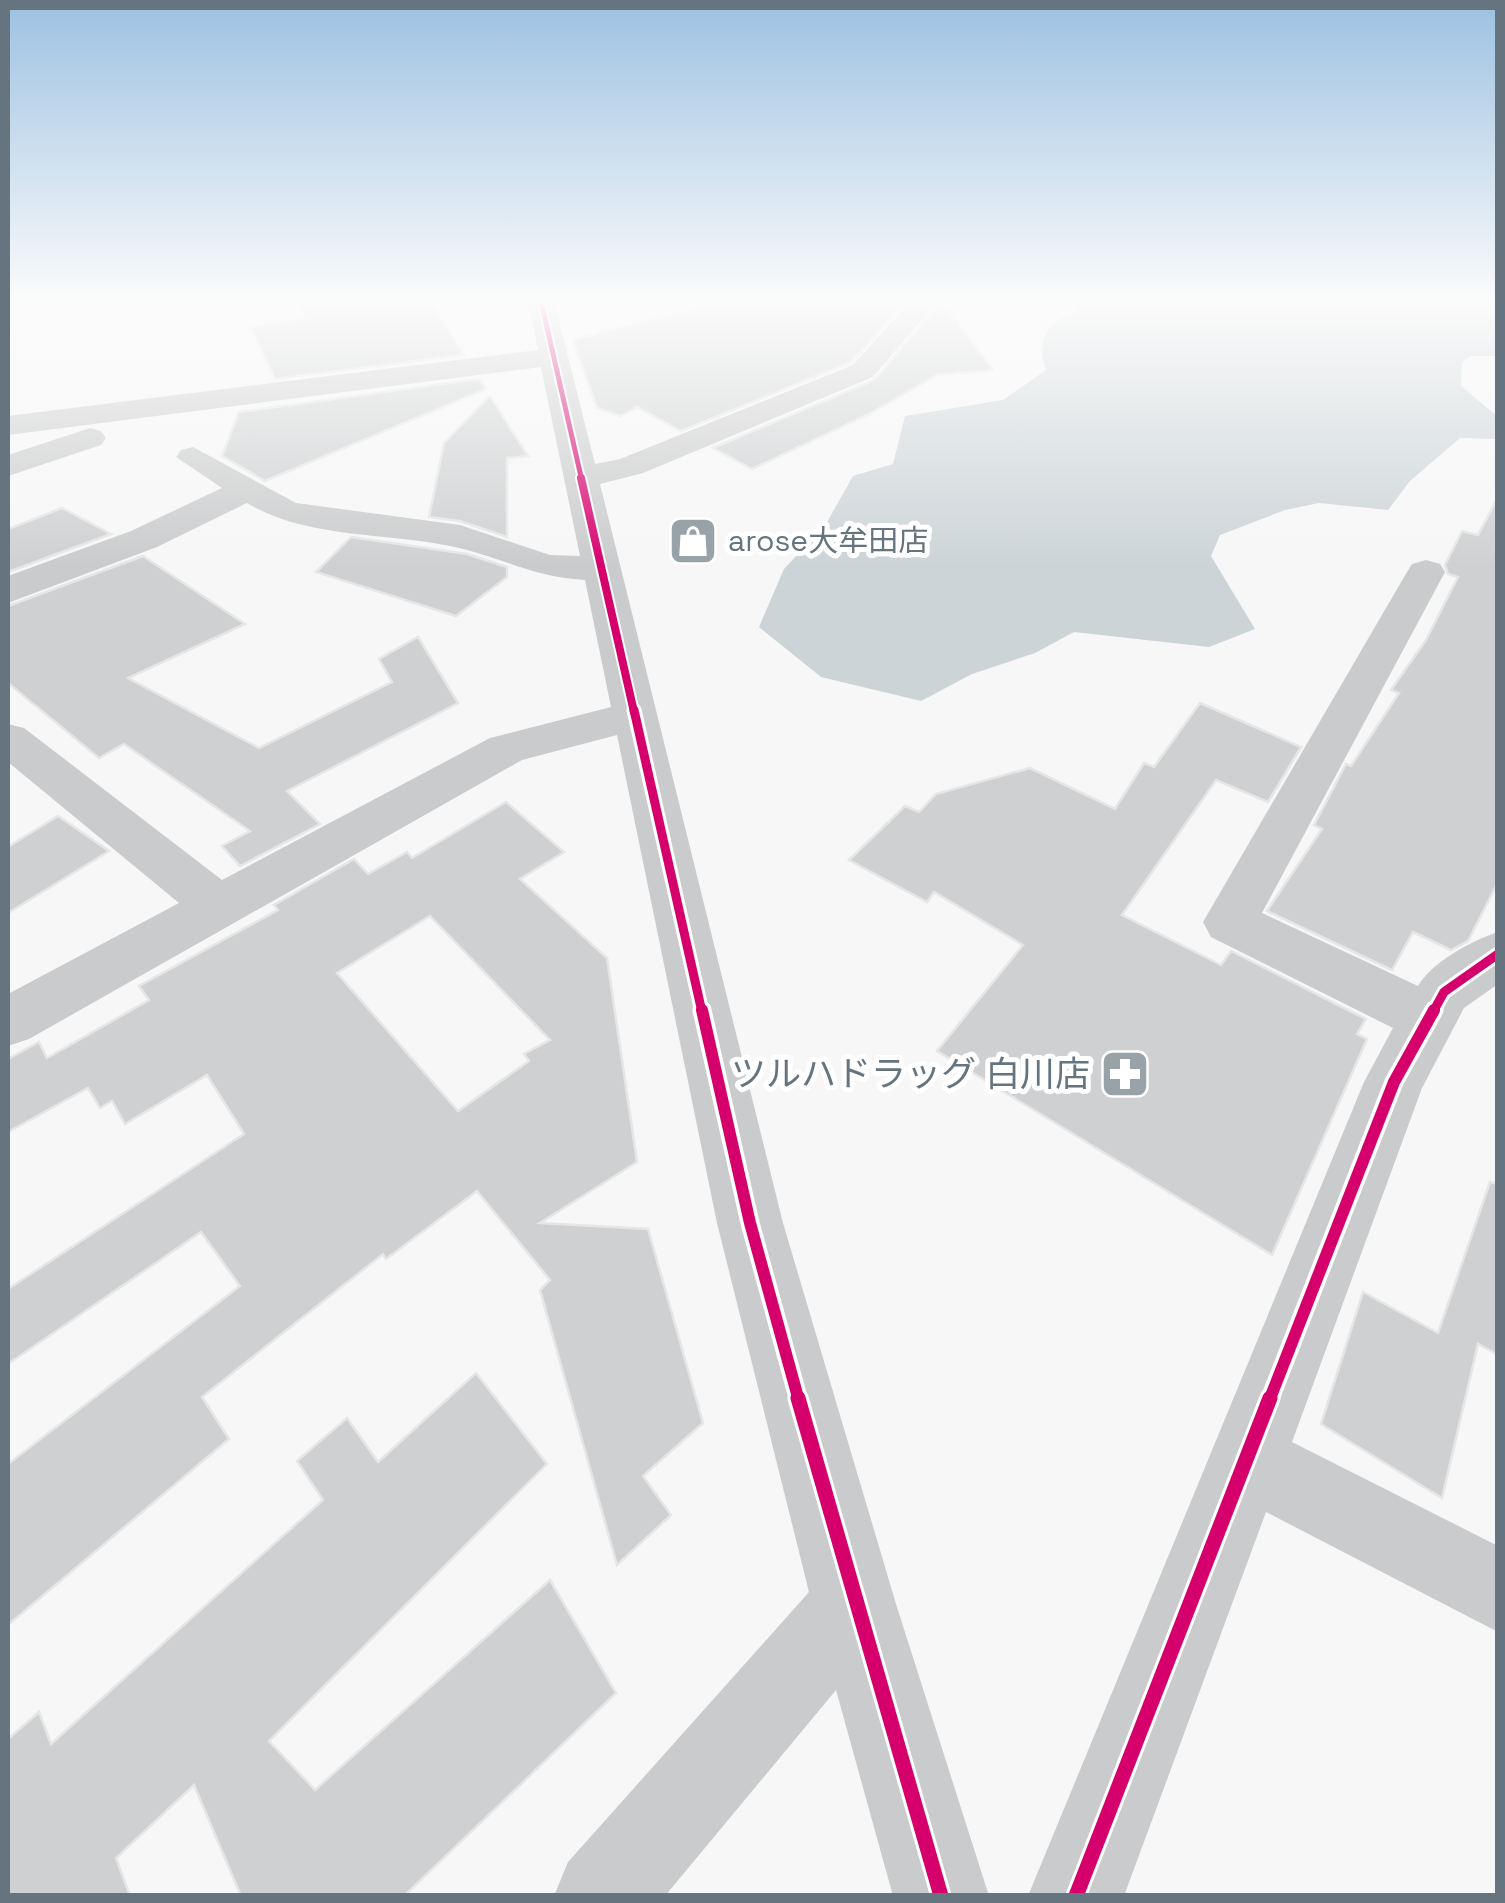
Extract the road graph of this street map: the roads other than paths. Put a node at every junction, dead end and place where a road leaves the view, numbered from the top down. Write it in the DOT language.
graph roads {
  1 [pos="250,390"];
  2 [pos="562,390"];
  3 [pos="817,390"];
  4 [pos="206,399"];
  5 [pos="8,425"];
  6 [pos="194,456"];
  7 [pos="8,466"];
  8 [pos="581,478"];
  9 [pos="249,489"];
  10 [pos="602,569"];
  11 [pos="1426,572"];
  12 [pos="8,591"];
  13 [pos="636,714"];
  14 [pos="8,740"];
  15 [pos="219,906"];
  16 [pos="1498,954"];
  17 [pos="1426,1017"];
  18 [pos="8,1022"];
  19 [pos="1249,1460"];
  20 [pos="1498,1592"];
  21 [pos="854,1604"];
  22 [pos="602,1896"];
  23 [pos="941,1896"];
  24 [pos="1076,1896"];
  1 -- 4 [label="street"];
  2 -- 8 [label="street"];
  3 -- 8 [label="street"];
  4 -- 5 [label="street"];
  4 -- 7 [label="street"];
  6 -- 9 [label="street"];
  8 -- 10 [label="street"];
  9 -- 10 [label="street"];
  9 -- 12 [label="street"];
  10 -- 13 [label="street"];
  11 -- 17 [label="street"];
  13 -- 15 [label="street"];
  13 -- 21 [label="street"];
  14 -- 15 [label="street"];
  15 -- 18 [label="street"];
  16 -- 17 [label="street"];
  17 -- 19 [label="street"];
  19 -- 20 [label="street"];
  19 -- 24 [label="street"];
  21 -- 22 [label="street"];
  21 -- 23 [label="street"];
}
